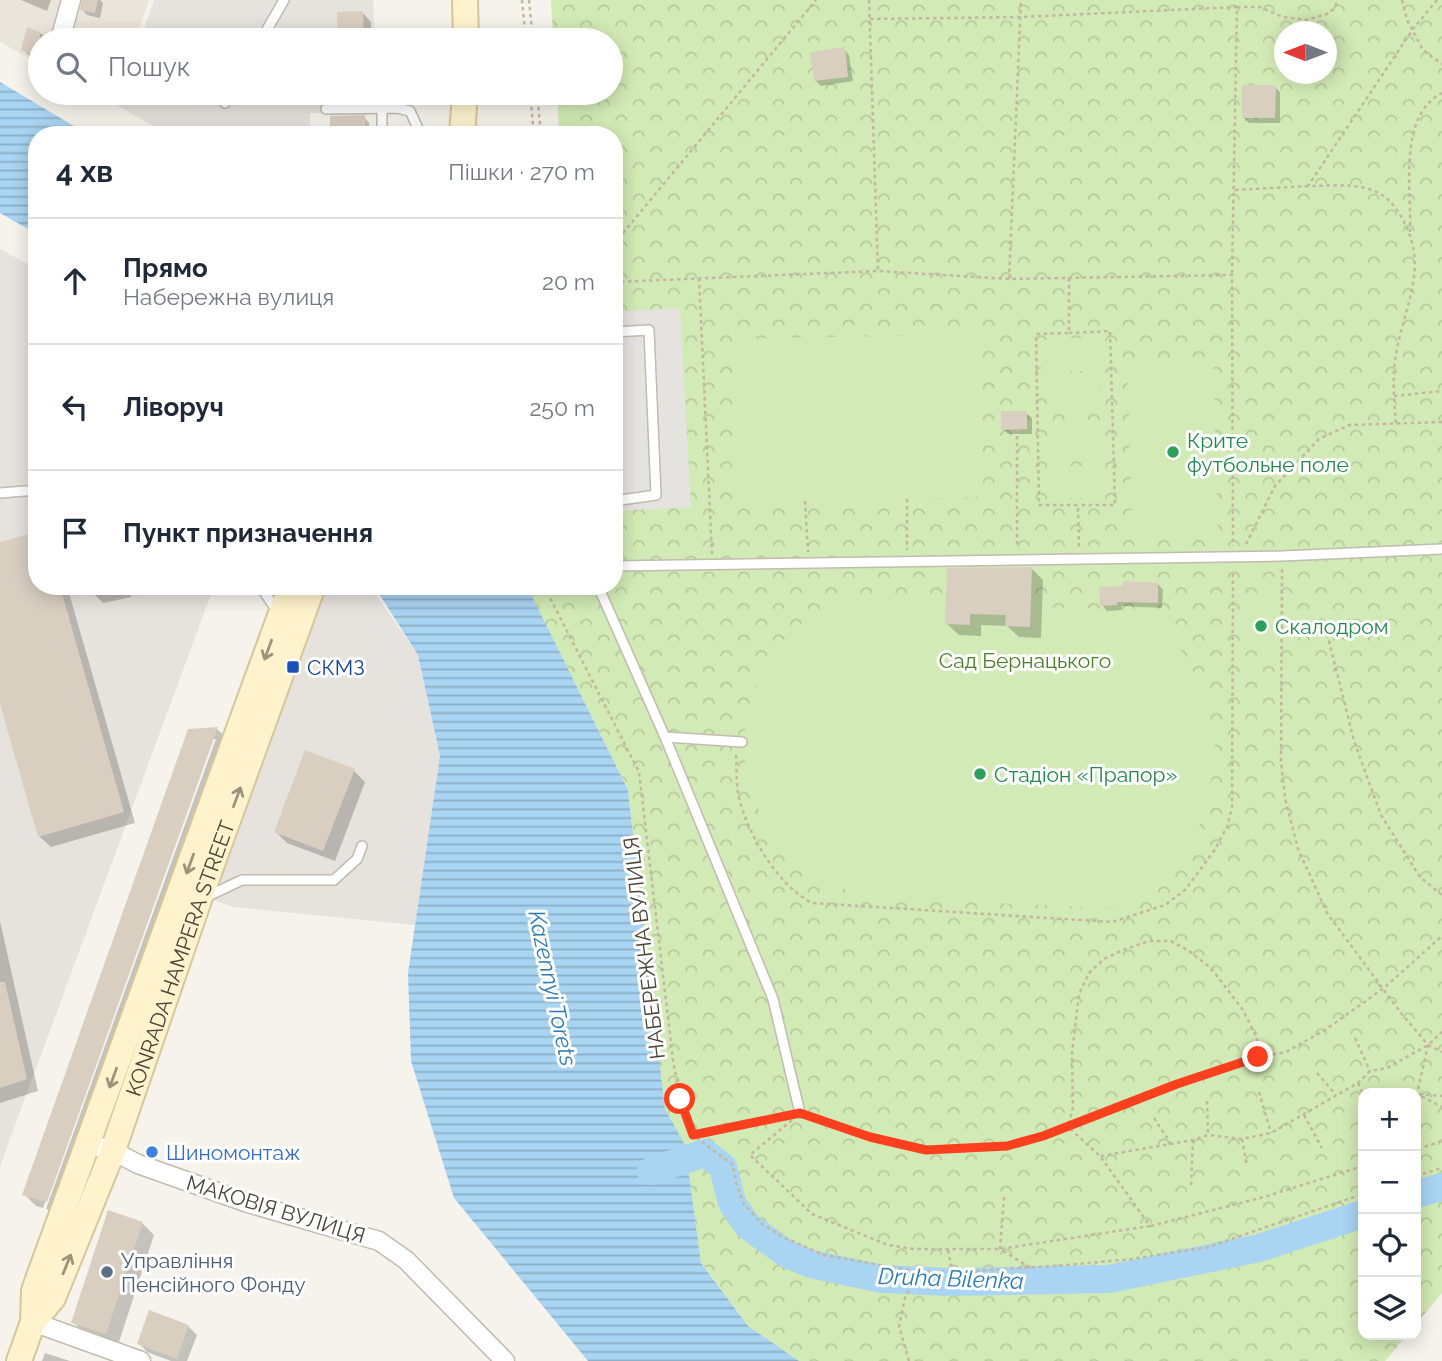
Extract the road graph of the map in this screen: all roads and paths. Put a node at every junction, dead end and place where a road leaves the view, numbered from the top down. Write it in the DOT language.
graph roads {
  1 [pos="71,0"];
  2 [pos="284,0"];
  3 [pos="465,0"];
  4 [pos="522,0"];
  5 [pos="529,0"];
  6 [pos="816,0"];
  7 [pos="869,0"];
  8 [pos="1021,0"];
  9 [pos="1339,0"];
  10 [pos="1402,0"];
  11 [pos="1437,0"];
  12 [pos="1237,7"];
  13 [pos="1021,17"];
  14 [pos="870,19"];
  15 [pos="63,28"];
  16 [pos="268,28"];
  17 [pos="466,28"];
  18 [pos="525,28"];
  19 [pos="532,28"];
  20 [pos="1413,29"];
  21 [pos="1442,64"];
  22 [pos="1442,93"];
  23 [pos="464,105"];
  24 [pos="531,105"];
  25 [pos="538,105"];
  26 [pos="382,108"];
  27 [pos="326,109"];
  28 [pos="382,126"];
  29 [pos="417,126"];
  30 [pos="462,126"];
  31 [pos="533,126"];
  32 [pos="540,126"];
  33 [pos="1308,186"];
  34 [pos="1234,190"];
  35 [pos="1409,232"];
  36 [pos="623,233"];
  37 [pos="877,271"];
  38 [pos="1232,275"];
  39 [pos="699,278"];
  40 [pos="1069,278"];
  41 [pos="1009,279"];
  42 [pos="623,282"];
  43 [pos="623,331"];
  44 [pos="1069,333"];
  45 [pos="1442,391"];
  46 [pos="1394,396"];
  47 [pos="1442,422"];
  48 [pos="1396,423"];
  49 [pos="1017,429"];
  50 [pos="28,491"];
  51 [pos="0,494"];
  52 [pos="906,499"];
  53 [pos="623,500"];
  54 [pos="805,501"];
  55 [pos="1078,505"];
  56 [pos="1442,550"];
  57 [pos="1237,555"];
  58 [pos="1282,555"];
  59 [pos="1080,558"];
  60 [pos="1017,559"];
  61 [pos="906,561"];
  62 [pos="808,562"];
  63 [pos="713,564"];
  64 [pos="623,566"];
  65 [pos="268,595"];
  66 [pos="291,595"];
  67 [pos="307,595"];
  68 [pos="549,595"];
  69 [pos="602,595"];
  70 [pos="290,619"];
  71 [pos="1282,631"];
  72 [pos="665,737"];
  73 [pos="739,741"];
  74 [pos="362,846"];
  75 [pos="1442,895"];
  76 [pos="190,897"];
  77 [pos="1442,936"];
  78 [pos="1384,988"];
  79 [pos="1442,1032"];
  80 [pos="1356,1038"];
  81 [pos="1428,1045"];
  82 [pos="1442,1052"];
  83 [pos="1262,1056"];
  84 [pos="1370,1071"];
  85 [pos="1317,1073"];
  86 [pos="1358,1083"];
  87 [pos="1360,1088"];
  88 [pos="1418,1088"];
  89 [pos="1259,1092"];
  90 [pos="1421,1094"];
  91 [pos="1336,1095"];
  92 [pos="1421,1096"];
  93 [pos="1442,1096"];
  94 [pos="1207,1101"];
  95 [pos="1442,1107"];
  96 [pos="800,1113"];
  97 [pos="1304,1115"];
  98 [pos="1154,1118"];
  99 [pos="1068,1127"];
  100 [pos="1271,1133"];
  101 [pos="693,1135"];
  102 [pos="1208,1135"];
  103 [pos="1242,1139"];
  104 [pos="1193,1140"];
  105 [pos="1442,1142"];
  106 [pos="89,1144"];
  107 [pos="1171,1144"];
  108 [pos="1322,1148"];
  109 [pos="1421,1148"];
  110 [pos="113,1151"];
  111 [pos="1100,1156"];
  112 [pos="1247,1166"];
  113 [pos="1358,1168"];
  114 [pos="1442,1168"];
  115 [pos="1421,1175"];
  116 [pos="1191,1185"];
  117 [pos="1358,1196"];
  118 [pos="1004,1197"];
  119 [pos="1150,1226"];
  120 [pos="1000,1249"];
  121 [pos="948,1250"];
  122 [pos="1031,1268"];
  123 [pos="952,1271"];
  124 [pos="920,1272"];
  125 [pos="33,1322"];
  126 [pos="21,1354"];
  127 [pos="141,1361"];
  128 [pos="505,1361"];
  129 [pos="909,1361"];
  1 -- 15 [label="street"];
  2 -- 16 [label="lane"];
  3 -- 17 [label="main road"];
  4 -- 18 [label="path"];
  5 -- 19 [label="path"];
  6 -- 36 [label="path"];
  7 -- 14 [label="path"];
  8 -- 13 [label="path"];
  9 -- 12 [label="path"];
  10 -- 20 [label="path"];
  11 -- 20 [label="path"];
  12 -- 13 [label="path"];
  12 -- 34 [label="path"];
  13 -- 14 [label="path"];
  13 -- 41 [label="path"];
  14 -- 37 [label="path"];
  20 -- 21 [label="path"];
  20 -- 33 [label="path"];
  22 -- 35 [label="path"];
  23 -- 30 [label="main road"];
  24 -- 31 [label="path"];
  25 -- 32 [label="path"];
  26 -- 27 [label="lane"];
  26 -- 28 [label="lane"];
  26 -- 29 [label="lane"];
  33 -- 34 [label="path"];
  33 -- 35 [label="path"];
  34 -- 38 [label="path"];
  35 -- 46 [label="path"];
  37 -- 39 [label="path"];
  37 -- 41 [label="path"];
  38 -- 40 [label="path"];
  38 -- 57 [label="path"];
  39 -- 42 [label="path"];
  39 -- 63 [label="path"];
  40 -- 41 [label="path"];
  40 -- 44 [label="path"];
  43 -- 53 [label="lane"];
  44 -- 55 [label="path"];
  44 -- 55 [label="path"];
  45 -- 46 [label="path"];
  46 -- 48 [label="path"];
  47 -- 48 [label="path"];
  48 -- 57 [label="path"];
  49 -- 60 [label="path"];
  50 -- 51 [label="lane"];
  52 -- 61 [label="path"];
  54 -- 62 [label="path"];
  55 -- 59 [label="path"];
  56 -- 58 [label="lane"];
  57 -- 58 [label="lane"];
  57 -- 59 [label="lane"];
  57 -- 73 [label="path"];
  58 -- 71 [label="path"];
  59 -- 60 [label="lane"];
  60 -- 61 [label="lane"];
  61 -- 62 [label="lane"];
  62 -- 63 [label="lane"];
  63 -- 64 [label="lane"];
  65 -- 70 [label="lane"];
  66 -- 70 [label="main road, KONRADA HAMPERA STREET"];
  67 -- 70 [label="main road, KONRADA HAMPERA STREET"];
  68 -- 101 [label="path, НАБЕРЕЖНА ВУЛИЦЯ"];
  69 -- 72 [label="lane"];
  70 -- 76 [label="main road, KONRADA HAMPERA STREET"];
  71 -- 75 [label="path"];
  71 -- 78 [label="path"];
  72 -- 73 [label="lane"];
  72 -- 96 [label="lane"];
  74 -- 76 [label="lane"];
  76 -- 106 [label="main road, KONRADA HAMPERA STREET, one-way"];
  76 -- 110 [label="main road, KONRADA HAMPERA STREET"];
  77 -- 78 [label="path"];
  78 -- 81 [label="path"];
  78 -- 83 [label="path"];
  79 -- 81 [label="path"];
  80 -- 84 [label="path"];
  81 -- 82 [label="path"];
  81 -- 84 [label="path"];
  81 -- 88 [label="path"];
  83 -- 99 [label="path"];
  83 -- 99 [label="path"];
  84 -- 86 [label="path"];
  85 -- 91 [label="path"];
  86 -- 87 [label="path"];
  86 -- 91 [label="path"];
  89 -- 100 [label="path"];
  90 -- 93 [label="path"];
  91 -- 97 [label="path"];
  92 -- 95 [label="path"];
  94 -- 102 [label="path"];
  96 -- 99 [label="path"];
  96 -- 101 [label="path"];
  96 -- 121 [label="path"];
  97 -- 100 [label="path"];
  97 -- 108 [label="path"];
  98 -- 107 [label="path"];
  99 -- 111 [label="path"];
  100 -- 103 [label="path"];
  101 -- 124 [label="path"];
  102 -- 103 [label="path"];
  102 -- 104 [label="path"];
  103 -- 112 [label="path"];
  104 -- 107 [label="path"];
  104 -- 116 [label="path"];
  105 -- 109 [label="path"];
  106 -- 110 [label="street, МАКОВІЯ ВУЛИЦЯ"];
  106 -- 125 [label="main road, KONRADA HAMPERA STREET"];
  107 -- 111 [label="path"];
  125 -- 110 [label="main road, KONRADA HAMPERA STREET, one-way"];
  110 -- 128 [label="street, МАКОВІЯ ВУЛИЦЯ"];
  111 -- 119 [label="path"];
  113 -- 119 [label="path"];
  114 -- 115 [label="path"];
  117 -- 122 [label="path"];
  118 -- 120 [label="path"];
  119 -- 120 [label="path"];
  120 -- 121 [label="path"];
  120 -- 122 [label="path"];
  121 -- 123 [label="path"];
  122 -- 123 [label="path"];
  123 -- 124 [label="path"];
  124 -- 129 [label="path"];
  125 -- 126 [label="main road, KONRADA HAMPERA STREET"];
  125 -- 127 [label="street"];
}
